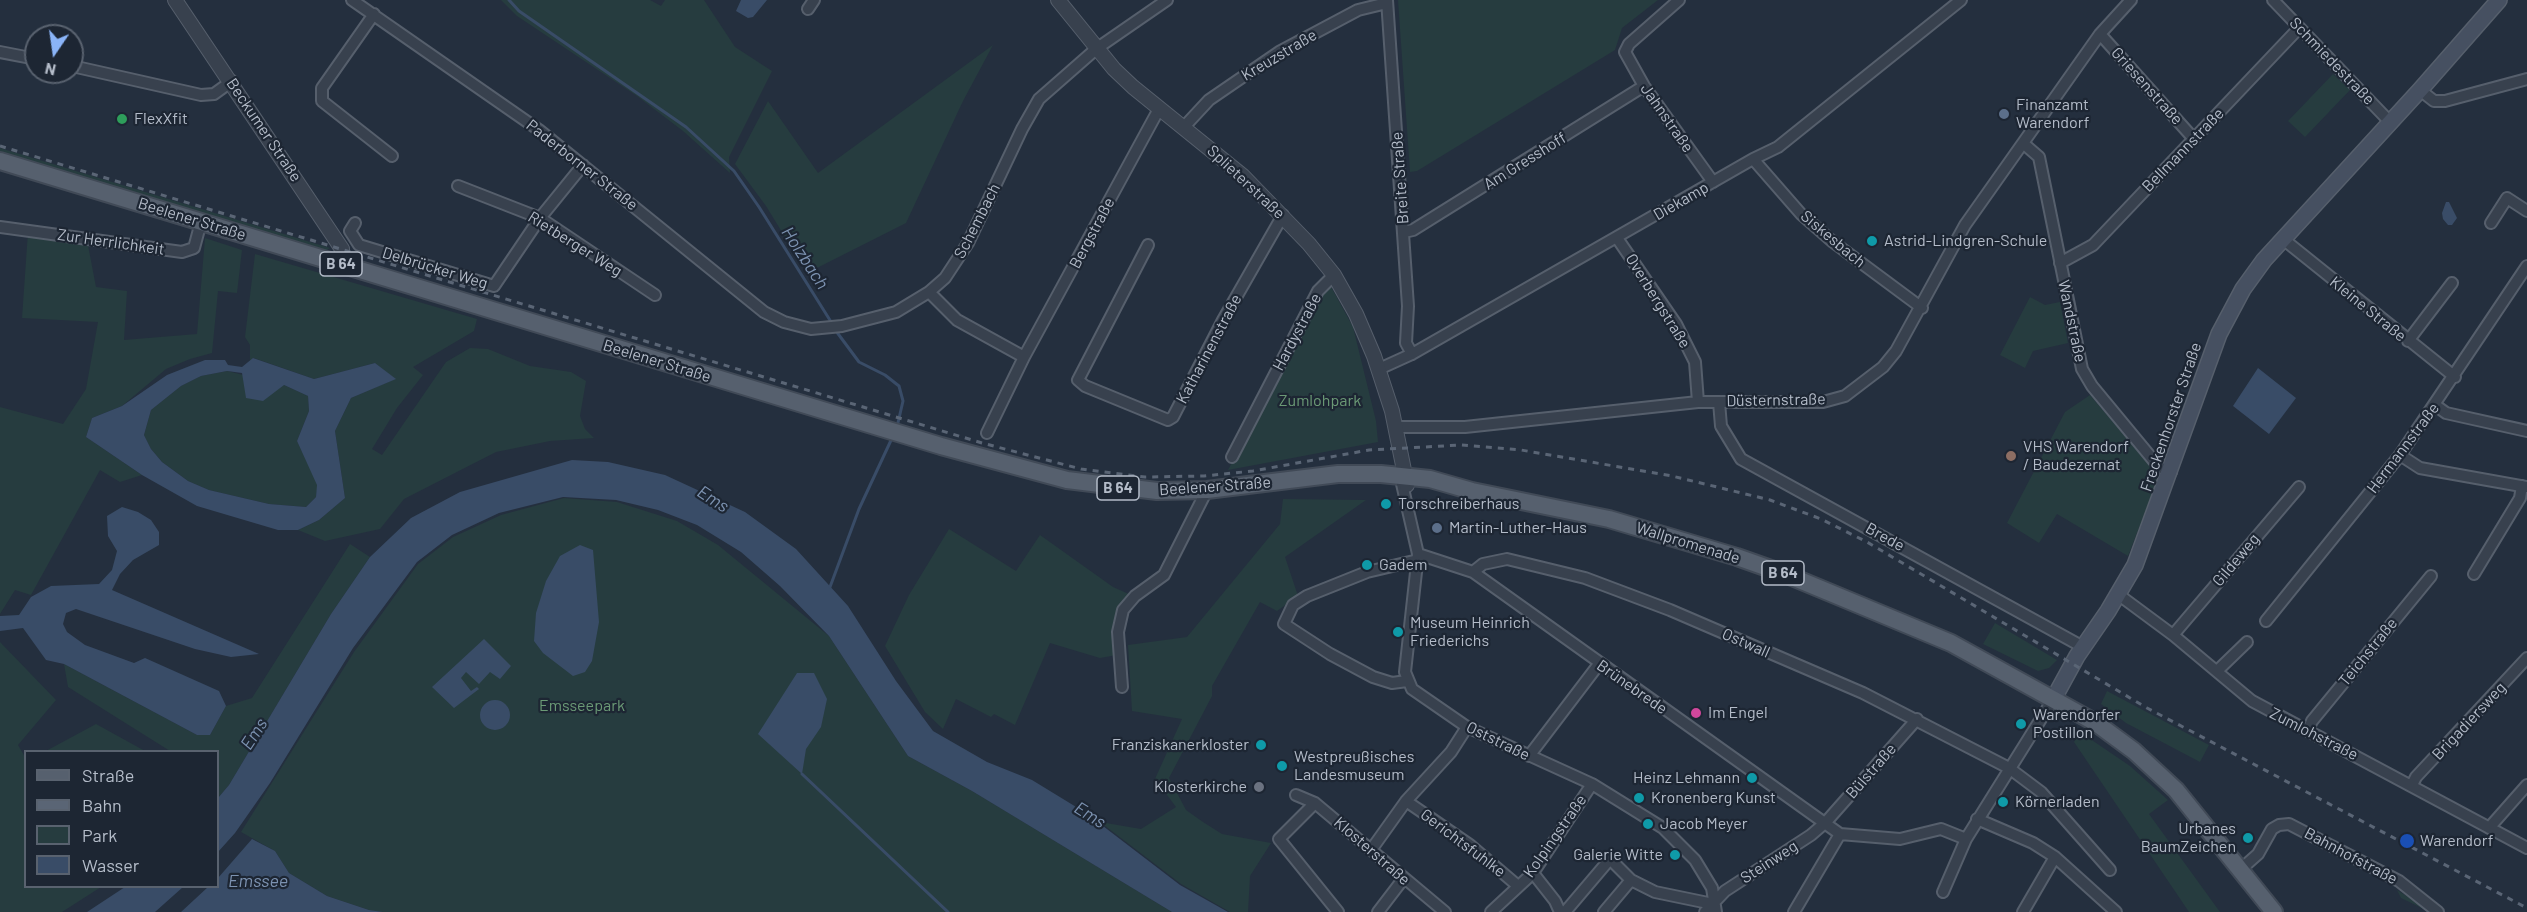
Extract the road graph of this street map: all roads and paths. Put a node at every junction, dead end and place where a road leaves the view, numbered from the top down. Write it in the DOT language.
graph roads {
  1 [pos="175,0"];
  2 [pos="352,0"];
  3 [pos="1058,0"];
  4 [pos="1167,0"];
  5 [pos="1678,0"];
  6 [pos="1961,0"];
  7 [pos="2273,0"];
  8 [pos="2499,0"];
  9 [pos="1387,1"];
  10 [pos="2125,2"];
  11 [pos="374,14"];
  12 [pos="2299,28"];
  13 [pos="2100,34"];
  14 [pos="1096,49"];
  15 [pos="0,52"];
  16 [pos="24,56"];
  17 [pos="84,69"];
  18 [pos="2527,79"];
  19 [pos="232,81"];
  20 [pos="1644,86"];
  21 [pos="2421,90"];
  22 [pos="1159,109"];
  23 [pos="2391,123"];
  24 [pos="1183,128"];
  25 [pos="2194,138"];
  26 [pos="2024,144"];
  27 [pos="392,156"];
  28 [pos="1753,159"];
  29 [pos="0,161"];
  30 [pos="583,165"];
  31 [pos="1713,182"];
  32 [pos="458,186"];
  33 [pos="2527,211"];
  34 [pos="1283,215"];
  35 [pos="540,218"];
  36 [pos="201,222"];
  37 [pos="354,223"];
  38 [pos="2491,224"];
  39 [pos="0,227"];
  40 [pos="1404,232"];
  41 [pos="1617,238"];
  42 [pos="2283,239"];
  43 [pos="1148,245"];
  44 [pos="2060,262"];
  45 [pos="341,264"];
  46 [pos="2527,266"];
  47 [pos="1334,275"];
  48 [pos="2451,283"];
  49 [pos="929,292"];
  50 [pos="655,295"];
  51 [pos="1922,308"];
  52 [pos="811,329"];
  53 [pos="2408,341"];
  54 [pos="1412,354"];
  55 [pos="1024,357"];
  56 [pos="1379,369"];
  57 [pos="2455,377"];
  58 [pos="1387,398"];
  59 [pos="1698,402"];
  60 [pos="1719,402"];
  61 [pos="2435,405"];
  62 [pos="1396,427"];
  63 [pos="2527,431"];
  64 [pos="987,433"];
  65 [pos="2400,455"];
  66 [pos="1232,457"];
  67 [pos="2171,472"];
  68 [pos="1404,480"];
  69 [pos="2299,487"];
  70 [pos="2525,487"];
  71 [pos="1207,490"];
  72 [pos="1418,557"];
  73 [pos="1473,572"];
  74 [pos="2474,574"];
  75 [pos="2431,576"];
  76 [pos="2119,596"];
  77 [pos="2266,621"];
  78 [pos="2173,634"];
  79 [pos="2247,642"];
  80 [pos="2083,647"];
  81 [pos="2527,658"];
  82 [pos="1599,664"];
  83 [pos="2217,671"];
  84 [pos="1407,681"];
  85 [pos="1122,687"];
  86 [pos="2054,698"];
  87 [pos="1917,719"];
  88 [pos="1467,727"];
  89 [pos="2308,730"];
  90 [pos="1529,756"];
  91 [pos="2009,768"];
  92 [pos="1592,784"];
  93 [pos="2412,785"];
  94 [pos="2527,785"];
  95 [pos="1296,795"];
  96 [pos="1406,801"];
  97 [pos="1315,803"];
  98 [pos="1977,819"];
  99 [pos="1826,822"];
  100 [pos="2488,828"];
  101 [pos="1840,834"];
  102 [pos="1966,839"];
  103 [pos="2527,848"];
  104 [pos="1371,850"];
  105 [pos="2055,857"];
  106 [pos="2110,870"];
  107 [pos="2240,870"];
  108 [pos="1533,873"];
  109 [pos="1404,878"];
  110 [pos="1631,880"];
  111 [pos="1518,886"];
  112 [pos="1943,892"];
  113 [pos="1712,909"];
  114 [pos="2110,910"];
  115 [pos="1338,912"];
  116 [pos="1378,912"];
  117 [pos="1445,912"];
  118 [pos="1491,912"];
  119 [pos="1560,912"];
  120 [pos="1565,912"];
  121 [pos="1604,912"];
  122 [pos="1794,912"];
  123 [pos="2023,912"];
  124 [pos="2274,912"];
  125 [pos="2438,912"];
  1 -- 19 [label="street, Beckumer Straße"];
  2 -- 11 [label="street, Paderborner Straße"];
  3 -- 14 [label="street, Splieterstraße"];
  4 -- 14 [label="street, Schembach"];
  5 -- 20 [label="street, Jahnstraße"];
  6 -- 28 [label="street, Diekamp"];
  7 -- 12 [label="street, Schmiedestraße"];
  8 -- 21 [label="main road, Freckenhorster Straße"];
  9 -- 24 [label="street, Kreuzstraße"];
  9 -- 40 [label="street, Breite Straße"];
  10 -- 13 [label="street, Düsternstraße"];
  11 -- 27 [label="street"];
  11 -- 30 [label="street, Paderborner Straße"];
  12 -- 23 [label="street, Schmiedestraße"];
  12 -- 25 [label="street, Bellmannstraße"];
  13 -- 25 [label="street, Griesenstraße"];
  13 -- 26 [label="street, Düsternstraße"];
  14 -- 22 [label="street, Splieterstraße"];
  14 -- 49 [label="street, Schembach"];
  15 -- 16 [label="street"];
  17 -- 19 [label="street"];
  18 -- 21 [label="street"];
  19 -- 45 [label="street, Beckumer Straße"];
  20 -- 31 [label="street, Jahnstraße"];
  20 -- 40 [label="street, Am Gresshoff"];
  21 -- 23 [label="main road, Freckenhorster Straße"];
  22 -- 24 [label="street, Splieterstraße"];
  22 -- 55 [label="street, Bergstraße"];
  23 -- 42 [label="main road, Freckenhorster Straße"];
  24 -- 34 [label="street, Splieterstraße"];
  25 -- 44 [label="street, Bellmannstraße"];
  26 -- 44 [label="street, Wandstraße"];
  26 -- 51 [label="street, Düsternstraße"];
  28 -- 31 [label="street, Diekamp"];
  28 -- 51 [label="street, Siskesbach"];
  29 -- 36 [label="main road, Beelener Straße / B 64"];
  30 -- 35 [label="street, Delbrücker Weg"];
  30 -- 52 [label="street, Paderborner Straße"];
  31 -- 41 [label="street, Diekamp"];
  32 -- 35 [label="street, Rietberger Weg"];
  33 -- 38 [label="street"];
  34 -- 43 [label="street, Katharinenstraße"];
  34 -- 47 [label="street, Splieterstraße"];
  35 -- 37 [label="street, Delbrücker Weg"];
  35 -- 50 [label="street, Rietberger Weg"];
  36 -- 39 [label="street, Zur Herrlichkeit"];
  36 -- 45 [label="main road, Beelener Straße / B 64"];
  40 -- 54 [label="street, Breite Straße"];
  41 -- 54 [label="street, Diekamp"];
  41 -- 59 [label="street, Overbergstraße"];
  42 -- 53 [label="street, Kleine Straße"];
  42 -- 67 [label="main road, Freckenhorster Straße"];
  44 -- 67 [label="street, Wandstraße"];
  45 -- 71 [label="main road, Beelener Straße / B 64"];
  46 -- 57 [label="street, Hermannstraße"];
  47 -- 56 [label="street, Splieterstraße"];
  47 -- 66 [label="street, Hardystraße"];
  48 -- 53 [label="street"];
  49 -- 52 [label="street, Schembach"];
  49 -- 55 [label="street"];
  51 -- 60 [label="street, Düsternstraße"];
  53 -- 57 [label="street, Kleine Straße"];
  54 -- 56 [label="street, Diekamp"];
  55 -- 64 [label="street, Bergstraße"];
  56 -- 58 [label="street, Splieterstraße"];
  57 -- 61 [label="street, Hermannstraße"];
  58 -- 62 [label="street, Splieterstraße"];
  58 -- 68 [label="street, Splieterstraße"];
  59 -- 60 [label="street, Düsternstraße"];
  59 -- 62 [label="street, Düsternstraße"];
  60 -- 80 [label="street, Brede"];
  61 -- 63 [label="street"];
  61 -- 65 [label="street, Hermannstraße"];
  62 -- 68 [label="street, Splieterstraße"];
  65 -- 70 [label="street"];
  65 -- 77 [label="street, Hermannstraße"];
  67 -- 76 [label="main road, Freckenhorster Straße"];
  68 -- 71 [label="main road, Beelener Straße / B 64"];
  68 -- 72 [label="street"];
  68 -- 86 [label="main road, Wallpromenade / B 64"];
  69 -- 78 [label="street, Gildeweg"];
  70 -- 74 [label="street"];
  71 -- 85 [label="street"];
  72 -- 73 [label="street, Brünebrede"];
  72 -- 84 [label="street"];
  72 -- 84 [label="street"];
  73 -- 82 [label="street, Brünebrede"];
  73 -- 87 [label="street, Ostwall"];
  75 -- 89 [label="street, Teichstraße"];
  76 -- 78 [label="street, Zumlohstraße"];
  76 -- 80 [label="main road, Freckenhorster Straße"];
  78 -- 83 [label="street, Zumlohstraße"];
  79 -- 83 [label="street"];
  80 -- 86 [label="main road, Freckenhorster Straße"];
  81 -- 93 [label="street, Brigadiersweg"];
  82 -- 90 [label="street"];
  82 -- 99 [label="street, Brünebrede"];
  83 -- 89 [label="street, Zumlohstraße"];
  84 -- 88 [label="street, Oststraße"];
  86 -- 91 [label="street, Freckenhorster Straße"];
  86 -- 107 [label="main road, B 64"];
  87 -- 91 [label="street, Ostwall"];
  87 -- 99 [label="street, Bülstraße"];
  88 -- 90 [label="street, Oststraße"];
  88 -- 96 [label="street"];
  89 -- 93 [label="street, Zumlohstraße"];
  90 -- 92 [label="street, Oststraße"];
  91 -- 98 [label="street, Freckenhorster Straße"];
  91 -- 106 [label="street, Ostwall"];
  92 -- 108 [label="street, Kolpingstraße"];
  92 -- 113 [label="street, Oststraße"];
  93 -- 100 [label="street, Zumlohstraße"];
  94 -- 100 [label="street"];
  95 -- 97 [label="street, Klosterstraße"];
  96 -- 104 [label="street"];
  96 -- 111 [label="street, Gerichtsfuhlke"];
  97 -- 104 [label="street, Klosterstraße"];
  97 -- 115 [label="street"];
  98 -- 102 [label="street, Freckenhorster Straße"];
  98 -- 105 [label="street"];
  99 -- 101 [label="street, Brünebrede"];
  99 -- 113 [label="street, Steinweg"];
  100 -- 103 [label="street, Zumlohstraße"];
  101 -- 102 [label="street"];
  101 -- 122 [label="street"];
  102 -- 112 [label="street, Freckenhorster Straße"];
  104 -- 109 [label="street, Klosterstraße"];
  105 -- 114 [label="street"];
  105 -- 123 [label="street"];
  107 -- 124 [label="main road, B 64"];
  107 -- 125 [label="street, Bahnhofstraße"];
  108 -- 111 [label="street, Kolpingstraße"];
  108 -- 119 [label="street"];
  109 -- 116 [label="street"];
  109 -- 117 [label="street, Klosterstraße"];
  110 -- 113 [label="street"];
  110 -- 120 [label="street"];
  110 -- 121 [label="street"];
  111 -- 118 [label="street, Kolpingstraße"];
}
